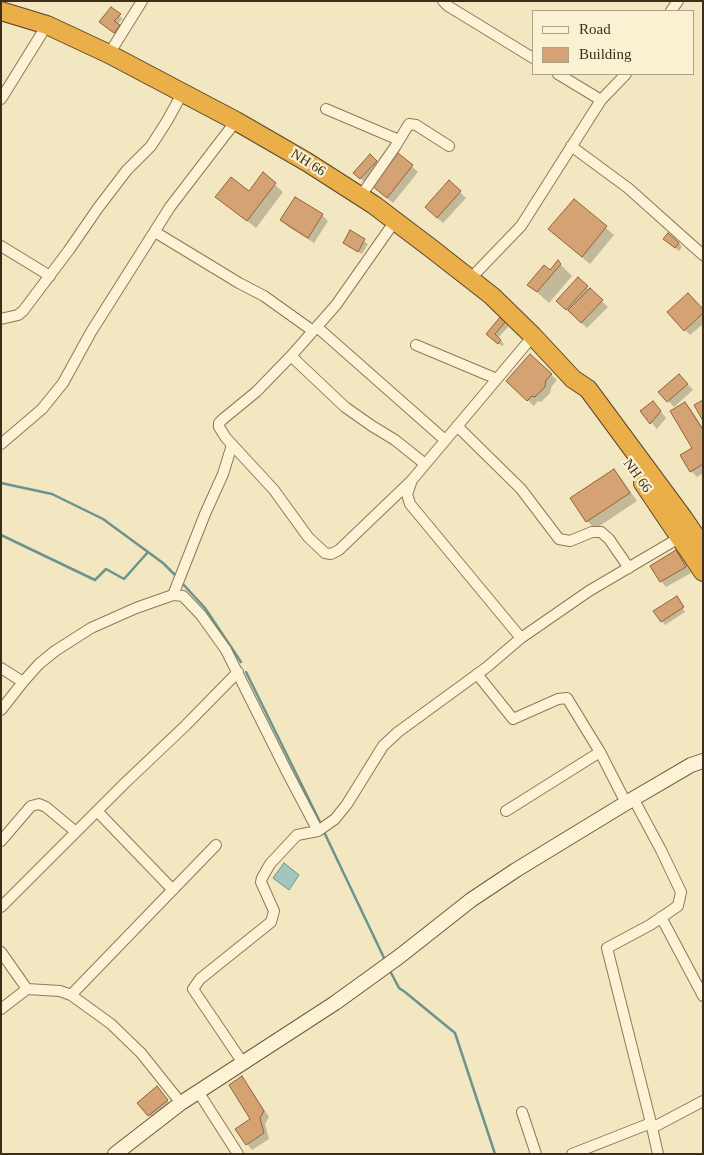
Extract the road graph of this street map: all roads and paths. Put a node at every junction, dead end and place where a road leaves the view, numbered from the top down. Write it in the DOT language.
graph roads {
  1 [pos="142,1"];
  2 [pos="443,1"];
  3 [pos="1,10"];
  4 [pos="47,25"];
  5 [pos="109,54"];
  6 [pos="532,57"];
  7 [pos="560,75"];
  8 [pos="625,75"];
  9 [pos="183,92"];
  10 [pos="1,100"];
  11 [pos="601,100"];
  12 [pos="326,109"];
  13 [pos="236,121"];
  14 [pos="399,140"];
  15 [pos="449,146"];
  16 [pos="571,146"];
  17 [pos="360,196"];
  18 [pos="396,221"];
  19 [pos="155,232"];
  20 [pos="1,246"];
  21 [pos="703,255"];
  22 [pos="50,276"];
  23 [pos="470,279"];
  24 [pos="1,319"];
  25 [pos="315,329"];
  26 [pos="533,336"];
  27 [pos="416,345"];
  28 [pos="291,356"];
  29 [pos="498,379"];
  30 [pos="457,426"];
  31 [pos="445,440"];
  32 [pos="1,444"];
  33 [pos="232,445"];
  34 [pos="425,464"];
  35 [pos="412,480"];
  36 [pos="686,534"];
  37 [pos="699,550"];
  38 [pos="629,568"];
  39 [pos="703,572"];
  40 [pos="173,595"];
  41 [pos="522,638"];
  42 [pos="1,668"];
  43 [pos="238,672"];
  44 [pos="477,674"];
  45 [pos="23,682"];
  46 [pos="1,710"];
  47 [pos="600,752"];
  48 [pos="703,760"];
  49 [pos="629,800"];
  50 [pos="97,811"];
  51 [pos="506,811"];
  52 [pos="318,831"];
  53 [pos="76,832"];
  54 [pos="1,841"];
  55 [pos="216,845"];
  56 [pos="173,890"];
  57 [pos="1,907"];
  58 [pos="661,917"];
  59 [pos="1,952"];
  60 [pos="27,989"];
  61 [pos="71,995"];
  62 [pos="703,996"];
  63 [pos="1,1009"];
  64 [pos="243,1063"];
  65 [pos="199,1092"];
  66 [pos="703,1101"];
  67 [pos="181,1103"];
  68 [pos="522,1112"];
  69 [pos="652,1126"];
  70 [pos="115,1154"];
  71 [pos="238,1154"];
  72 [pos="536,1154"];
  73 [pos="572,1154"];
  74 [pos="658,1154"];
  1 -- 5 [label="street"];
  2 -- 6 [label="street"];
  3 -- 4 [label="highway, NH 66"];
  4 -- 5 [label="highway, NH 66"];
  4 -- 10 [label="street"];
  5 -- 9 [label="highway, NH 66"];
  7 -- 11 [label="street"];
  8 -- 11 [label="street"];
  9 -- 13 [label="highway, NH 66"];
  9 -- 22 [label="street"];
  11 -- 16 [label="street"];
  12 -- 14 [label="street"];
  13 -- 17 [label="highway, NH 66"];
  13 -- 19 [label="street"];
  14 -- 15 [label="street"];
  14 -- 17 [label="street"];
  16 -- 21 [label="street"];
  16 -- 23 [label="street"];
  17 -- 18 [label="highway, NH 66"];
  18 -- 23 [label="highway, NH 66"];
  18 -- 25 [label="street"];
  19 -- 25 [label="street"];
  19 -- 32 [label="street"];
  20 -- 22 [label="street"];
  22 -- 24 [label="street"];
  23 -- 26 [label="highway, NH 66"];
  25 -- 28 [label="street"];
  25 -- 31 [label="street"];
  26 -- 29 [label="street"];
  26 -- 36 [label="highway, NH 66"];
  27 -- 29 [label="street"];
  28 -- 33 [label="street"];
  28 -- 34 [label="street"];
  29 -- 30 [label="street"];
  30 -- 31 [label="street"];
  30 -- 38 [label="street"];
  31 -- 34 [label="street"];
  33 -- 35 [label="street"];
  33 -- 40 [label="street"];
  34 -- 35 [label="street"];
  35 -- 41 [label="street"];
  36 -- 37 [label="highway, NH 66"];
  36 -- 38 [label="street"];
  37 -- 39 [label="highway, NH 66"];
  38 -- 41 [label="street"];
  40 -- 43 [label="street"];
  40 -- 45 [label="street"];
  41 -- 44 [label="street"];
  42 -- 45 [label="street"];
  43 -- 50 [label="street"];
  43 -- 52 [label="street"];
  44 -- 47 [label="street"];
  44 -- 52 [label="street"];
  45 -- 46 [label="street"];
  47 -- 49 [label="street"];
  47 -- 51 [label="street"];
  48 -- 49 [label="street"];
  49 -- 58 [label="street"];
  49 -- 64 [label="street"];
  50 -- 53 [label="street"];
  50 -- 56 [label="street"];
  52 -- 64 [label="street"];
  53 -- 54 [label="street"];
  53 -- 57 [label="street"];
  55 -- 56 [label="street"];
  56 -- 61 [label="street"];
  58 -- 62 [label="street"];
  58 -- 69 [label="street"];
  59 -- 60 [label="street"];
  60 -- 61 [label="street"];
  60 -- 63 [label="street"];
  61 -- 67 [label="street"];
  64 -- 65 [label="street"];
  65 -- 67 [label="street"];
  65 -- 71 [label="street"];
  66 -- 69 [label="street"];
  67 -- 70 [label="street"];
  68 -- 72 [label="street"];
  69 -- 73 [label="street"];
  69 -- 74 [label="street"];
}
